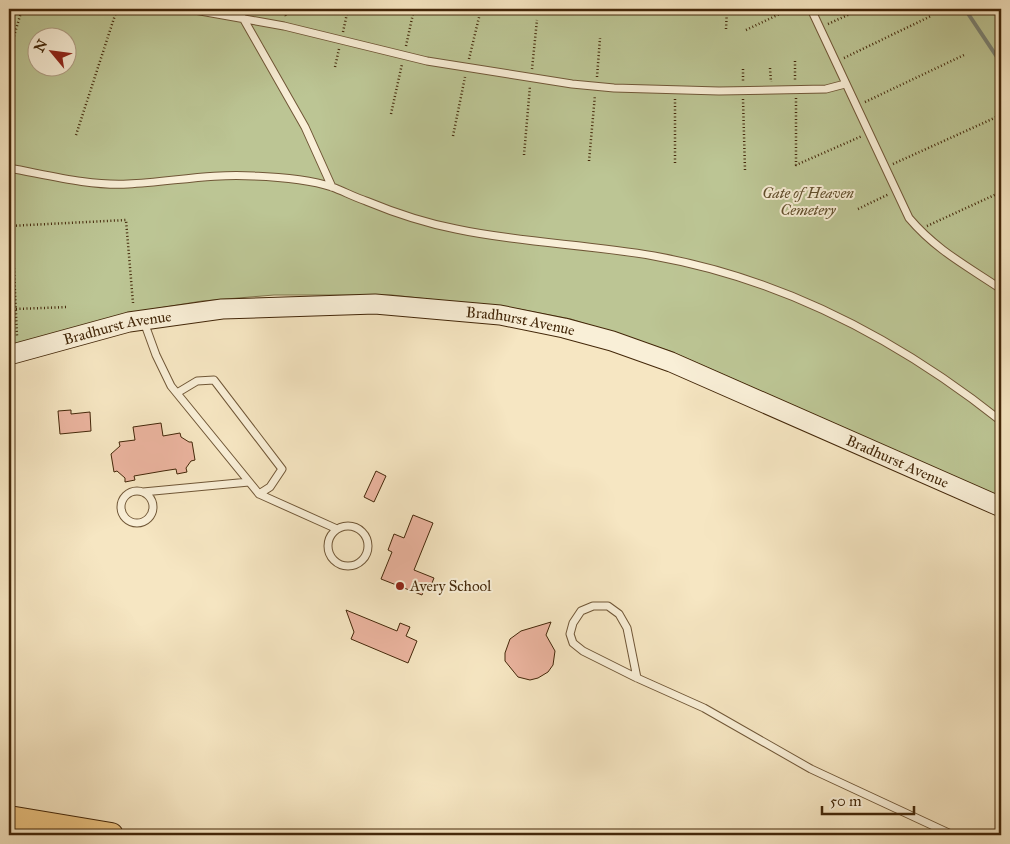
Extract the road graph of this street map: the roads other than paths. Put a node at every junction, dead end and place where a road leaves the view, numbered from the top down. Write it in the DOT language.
graph roads {
  1 [pos="189,9"];
  2 [pos="811,9"];
  3 [pos="243,18"];
  4 [pos="845,84"];
  5 [pos="9,168"];
  6 [pos="332,187"];
  7 [pos="1001,289"];
  8 [pos="144,319"];
  9 [pos="9,355"];
  10 [pos="177,393"];
  11 [pos="1001,421"];
  12 [pos="249,482"];
  13 [pos="142,492"];
  14 [pos="259,494"];
  15 [pos="1001,507"];
  16 [pos="337,529"];
  17 [pos="637,678"];
  18 [pos="9,818"];
  19 [pos="111,835"];
  20 [pos="953,835"];
  1 -- 3 [label="lane"];
  2 -- 4 [label="lane"];
  3 -- 4 [label="lane"];
  3 -- 6 [label="lane"];
  4 -- 7 [label="lane"];
  5 -- 6 [label="lane"];
  6 -- 11 [label="lane"];
  8 -- 9 [label="main road, Bradhurst Avenue"];
  8 -- 10 [label="lane"];
  8 -- 15 [label="main road, Bradhurst Avenue"];
  10 -- 12 [label="lane"];
  10 -- 14 [label="lane"];
  12 -- 13 [label="lane"];
  12 -- 14 [label="lane"];
  13 -- 13 [label="lane"];
  14 -- 16 [label="lane"];
  16 -- 16 [label="lane"];
  17 -- 17 [label="lane"];
  17 -- 20 [label="lane"];
  18 -- 19 [label="highway"];
}
